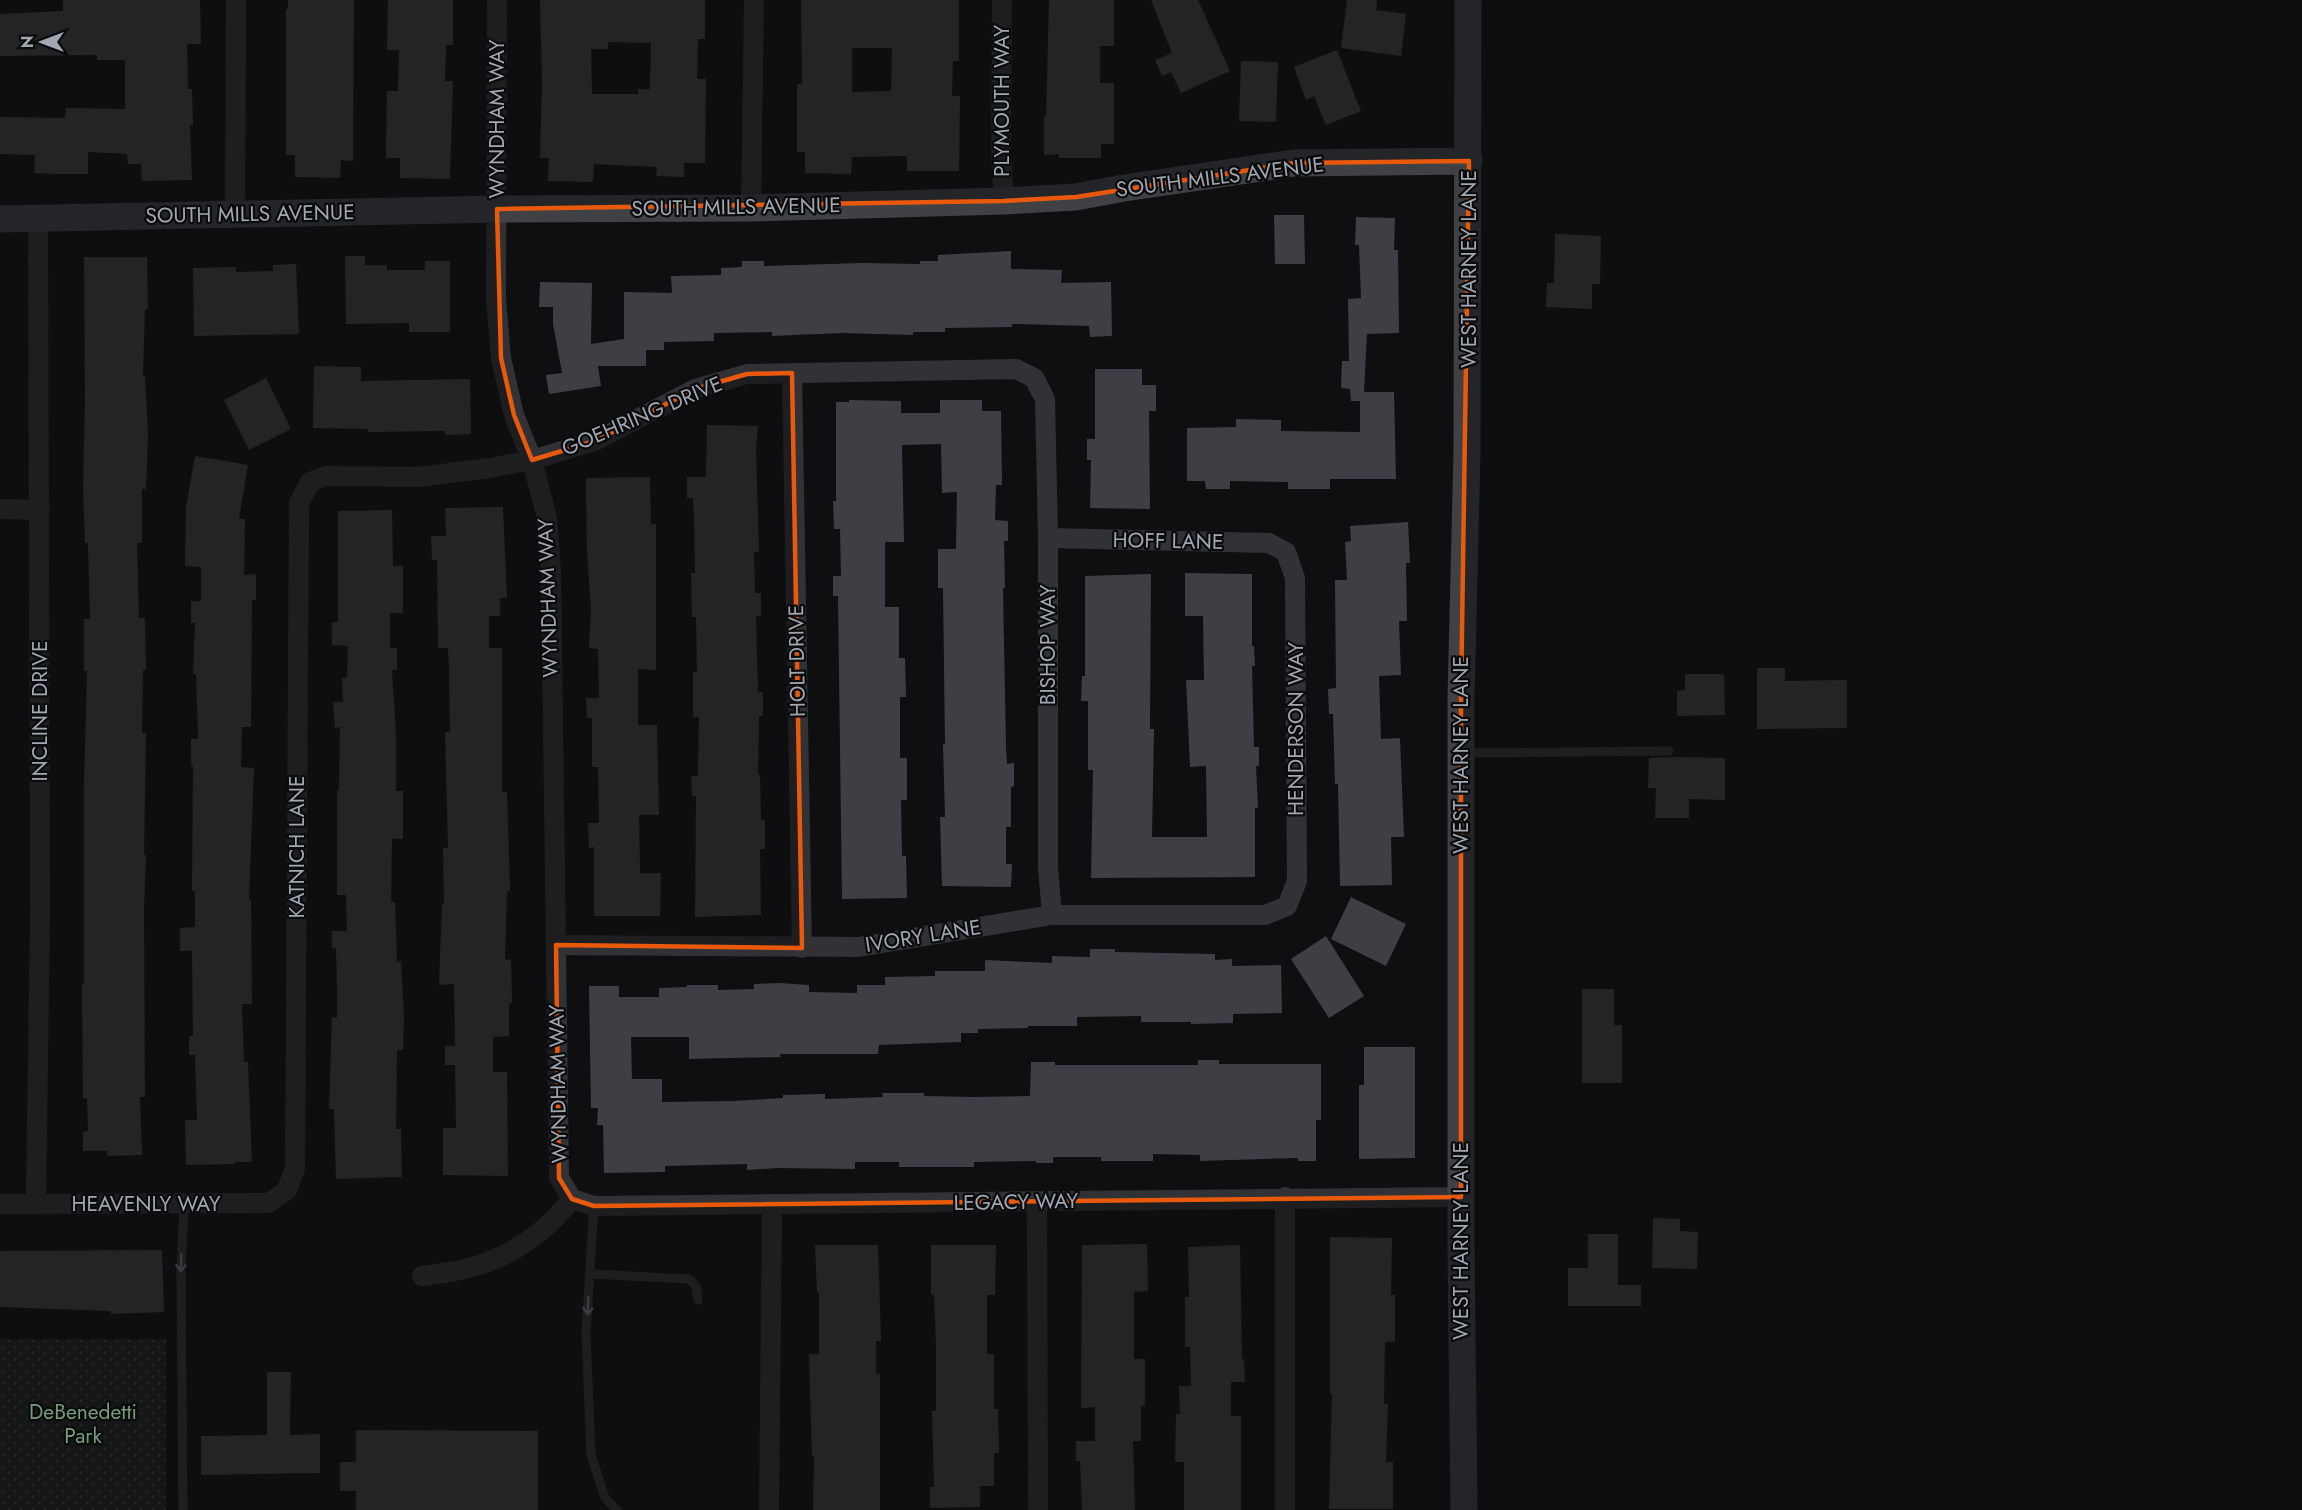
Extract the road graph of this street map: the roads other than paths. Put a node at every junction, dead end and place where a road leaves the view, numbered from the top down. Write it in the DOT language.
graph roads {
  1 [pos="236,0"];
  2 [pos="497,0"];
  3 [pos="754,0"];
  4 [pos="1002,0"];
  5 [pos="1468,0"];
  6 [pos="1469,161"];
  7 [pos="1004,201"];
  8 [pos="751,208"];
  9 [pos="497,209"];
  10 [pos="235,215"];
  11 [pos="0,219"];
  12 [pos="38,219"];
  13 [pos="792,373"];
  14 [pos="1034,378"];
  15 [pos="532,460"];
  16 [pos="299,503"];
  17 [pos="0,509"];
  18 [pos="40,510"];
  19 [pos="1048,538"];
  20 [pos="1286,552"];
  21 [pos="1670,752"];
  22 [pos="1461,753"];
  23 [pos="1287,906"];
  24 [pos="1052,915"];
  25 [pos="556,945"];
  26 [pos="802,948"];
  27 [pos="287,1190"];
  28 [pos="1285,1197"];
  29 [pos="1461,1197"];
  30 [pos="573,1199"];
  31 [pos="1036,1202"];
  32 [pos="0,1204"];
  33 [pos="36,1204"];
  34 [pos="184,1204"];
  35 [pos="594,1206"];
  36 [pos="772,1206"];
  37 [pos="590,1274"];
  38 [pos="422,1276"];
  39 [pos="698,1300"];
  40 [pos="183,1510"];
  41 [pos="617,1510"];
  42 [pos="769,1510"];
  43 [pos="1038,1510"];
  44 [pos="1285,1510"];
  45 [pos="1464,1510"];
  1 -- 10 [label="street"];
  2 -- 9 [label="street, WYNDHAM WAY"];
  3 -- 8 [label="street"];
  4 -- 7 [label="street, PLYMOUTH WAY"];
  5 -- 6 [label="main road, WEST HARNEY LANE"];
  6 -- 7 [label="main road, SOUTH MILLS AVENUE"];
  6 -- 22 [label="main road, WEST HARNEY LANE"];
  7 -- 8 [label="main road, SOUTH MILLS AVENUE"];
  8 -- 9 [label="main road, SOUTH MILLS AVENUE"];
  9 -- 10 [label="main road, SOUTH MILLS AVENUE"];
  9 -- 15 [label="street, WYNDHAM WAY"];
  10 -- 12 [label="main road, SOUTH MILLS AVENUE"];
  11 -- 12 [label="main road, SOUTH MILLS AVENUE"];
  12 -- 18 [label="street, INCLINE DRIVE"];
  13 -- 14 [label="street, GOEHRING DRIVE"];
  13 -- 15 [label="street, GOEHRING DRIVE"];
  13 -- 26 [label="street, HOLT DRIVE"];
  14 -- 19 [label="street, BISHOP WAY"];
  15 -- 16 [label="street, GOEHRING DRIVE"];
  15 -- 25 [label="street, WYNDHAM WAY"];
  16 -- 27 [label="street, KATNICH LANE"];
  17 -- 18 [label="street"];
  18 -- 33 [label="street, INCLINE DRIVE"];
  19 -- 20 [label="street, HOFF LANE"];
  19 -- 24 [label="street, BISHOP WAY"];
  20 -- 23 [label="street, HENDERSON WAY"];
  21 -- 22 [label="lane"];
  22 -- 29 [label="main road, WEST HARNEY LANE"];
  23 -- 24 [label="street, IVORY LANE"];
  24 -- 26 [label="street, IVORY LANE"];
  25 -- 26 [label="street, IVORY LANE"];
  25 -- 30 [label="street, WYNDHAM WAY"];
  27 -- 34 [label="street, HEAVENLY WAY"];
  28 -- 29 [label="street, LEGACY WAY"];
  28 -- 31 [label="street, LEGACY WAY"];
  28 -- 44 [label="street"];
  29 -- 45 [label="main road, WEST HARNEY LANE"];
  30 -- 35 [label="street, LEGACY WAY"];
  30 -- 38 [label="street"];
  31 -- 36 [label="street, LEGACY WAY"];
  31 -- 43 [label="street"];
  32 -- 33 [label="street, HEAVENLY WAY"];
  33 -- 34 [label="street, HEAVENLY WAY"];
  34 -- 40 [label="lane, one-way"];
  35 -- 36 [label="street, LEGACY WAY"];
  35 -- 37 [label="lane"];
  36 -- 42 [label="street"];
  37 -- 39 [label="lane"];
  37 -- 41 [label="lane, one-way"];
}
